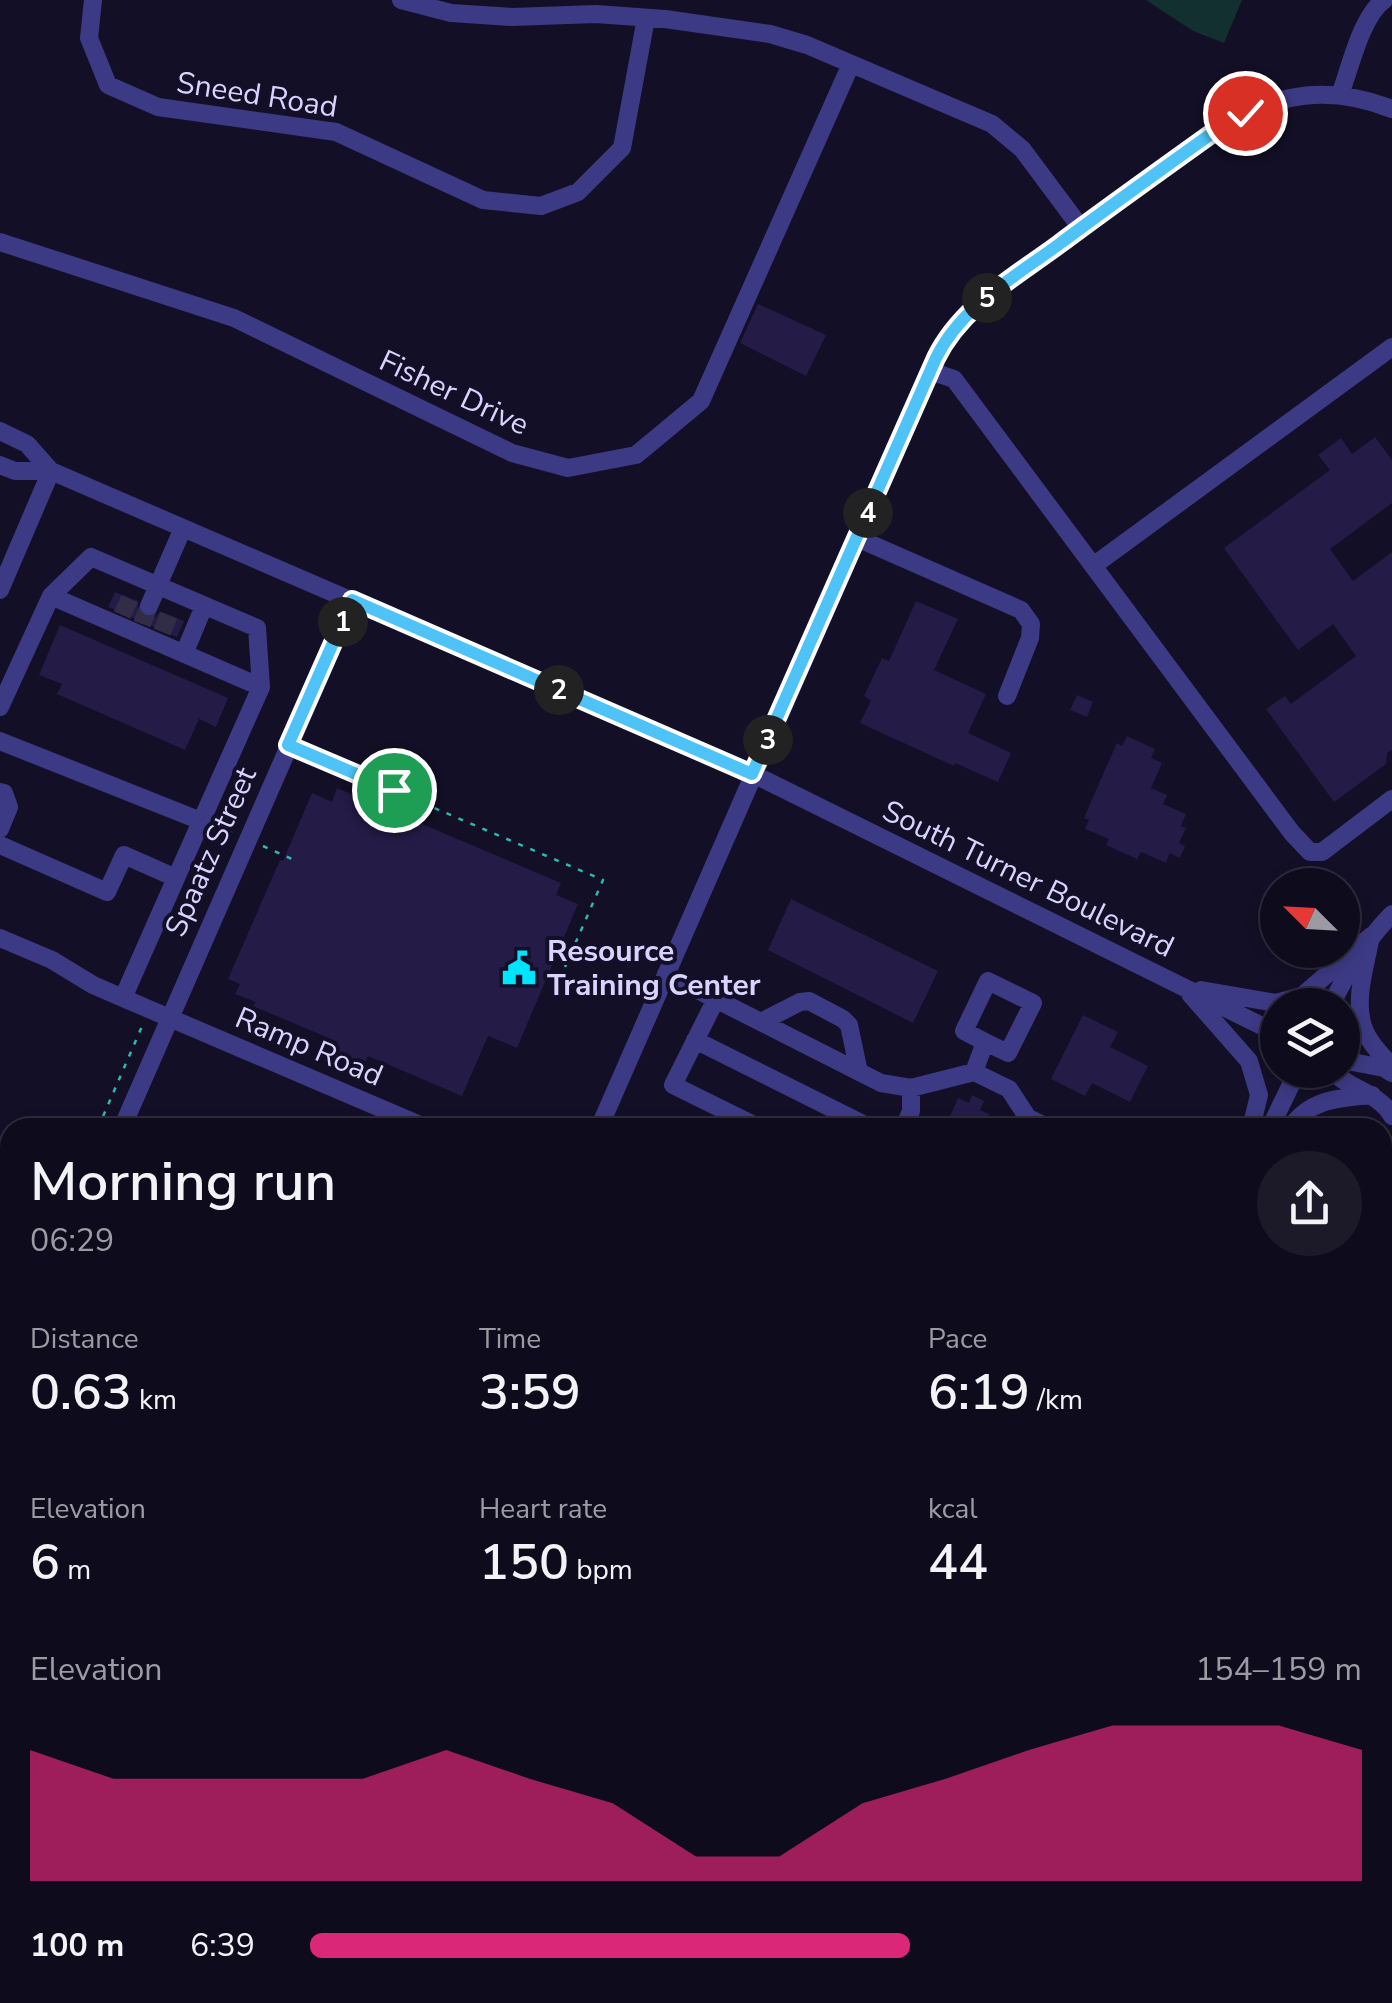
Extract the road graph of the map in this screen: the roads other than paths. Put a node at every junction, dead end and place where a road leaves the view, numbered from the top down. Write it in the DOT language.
graph roads {
  1 [pos="93,0"];
  2 [pos="401,0"];
  3 [pos="1384,0"];
  4 [pos="646,18"];
  5 [pos="851,64"];
  6 [pos="1340,95"];
  7 [pos="1392,109"];
  8 [pos="1081,228"];
  9 [pos="0,242"];
  10 [pos="1392,347"];
  11 [pos="930,370"];
  12 [pos="0,431"];
  13 [pos="0,464"];
  14 [pos="51,470"];
  15 [pos="184,528"];
  16 [pos="856,538"];
  17 [pos="1093,566"];
  18 [pos="138,578"];
  19 [pos="158,586"];
  20 [pos="0,590"];
  21 [pos="178,594"];
  22 [pos="51,596"];
  23 [pos="352,600"];
  24 [pos="204,606"];
  25 [pos="124,613"];
  26 [pos="143,621"];
  27 [pos="163,629"];
  28 [pos="184,654"];
  29 [pos="262,687"];
  30 [pos="1007,696"];
  31 [pos="0,707"];
  32 [pos="0,741"];
  33 [pos="752,774"];
  34 [pos="0,792"];
  35 [pos="1392,799"];
  36 [pos="201,820"];
  37 [pos="0,828"];
  38 [pos="0,844"];
  39 [pos="176,878"];
  40 [pos="1392,914"];
  41 [pos="1370,936"];
  42 [pos="0,938"];
  43 [pos="666,974"];
  44 [pos="1182,986"];
  45 [pos="1340,988"];
  46 [pos="123,998"];
  47 [pos="716,999"];
  48 [pos="169,1017"];
  49 [pos="761,1022"];
  50 [pos="1260,1025"];
  51 [pos="695,1040"];
  52 [pos="985,1042"];
  53 [pos="1360,1063"];
  54 [pos="1392,1070"];
  55 [pos="858,1072"];
  56 [pos="974,1072"];
  57 [pos="911,1088"];
  58 [pos="1289,1088"];
  59 [pos="1357,1088"];
  60 [pos="1372,1096"];
  61 [pos="1392,1116"];
  62 [pos="126,1118"];
  63 [pos="404,1118"];
  64 [pos="604,1118"];
  65 [pos="740,1118"];
  66 [pos="851,1118"];
  67 [pos="908,1118"];
  68 [pos="1026,1118"];
  69 [pos="1253,1118"];
  70 [pos="1275,1118"];
  71 [pos="1298,1118"];
  1 -- 4 [label="street, Sneed Road"];
  2 -- 4 [label="street"];
  3 -- 6 [label="street"];
  4 -- 5 [label="street"];
  5 -- 8 [label="street"];
  5 -- 9 [label="street, Fisher Drive"];
  6 -- 7 [label="street"];
  6 -- 8 [label="street"];
  8 -- 11 [label="street"];
  10 -- 17 [label="street"];
  11 -- 16 [label="street"];
  11 -- 17 [label="street"];
  12 -- 14 [label="street"];
  13 -- 14 [label="street"];
  14 -- 15 [label="street, South Turner Boulevard"];
  14 -- 20 [label="street"];
  15 -- 19 [label="street"];
  15 -- 23 [label="street, South Turner Boulevard"];
  16 -- 30 [label="street"];
  16 -- 33 [label="street"];
  17 -- 35 [label="street"];
  18 -- 19 [label="street"];
  18 -- 22 [label="street"];
  18 -- 25 [label="street"];
  19 -- 21 [label="street"];
  19 -- 26 [label="street"];
  21 -- 24 [label="street"];
  21 -- 27 [label="street"];
  22 -- 25 [label="street"];
  22 -- 31 [label="street"];
  23 -- 33 [label="street, South Turner Boulevard"];
  23 -- 48 [label="street, Spaatz Street"];
  24 -- 28 [label="street"];
  24 -- 29 [label="street"];
  25 -- 26 [label="street"];
  26 -- 27 [label="street"];
  27 -- 28 [label="street"];
  28 -- 29 [label="street"];
  29 -- 36 [label="street"];
  32 -- 36 [label="street"];
  33 -- 43 [label="street"];
  33 -- 44 [label="street, South Turner Boulevard"];
  34 -- 37 [label="street"];
  36 -- 39 [label="street"];
  38 -- 39 [label="street"];
  39 -- 46 [label="street"];
  40 -- 41 [label="street"];
  41 -- 44 [label="street"];
  41 -- 45 [label="street"];
  41 -- 54 [label="street"];
  42 -- 46 [label="street, Ramp Road"];
  43 -- 47 [label="street"];
  43 -- 64 [label="street"];
  44 -- 50 [label="street, South Turner Boulevard"];
  44 -- 69 [label="street"];
  46 -- 48 [label="street, Ramp Road"];
  47 -- 49 [label="street"];
  47 -- 51 [label="street"];
  48 -- 62 [label="street, Spaatz Street"];
  48 -- 63 [label="street, Ramp Road"];
  49 -- 55 [label="street"];
  49 -- 55 [label="street"];
  51 -- 65 [label="street"];
  51 -- 66 [label="street"];
  52 -- 56 [label="street"];
  53 -- 54 [label="street"];
  55 -- 57 [label="street"];
  56 -- 57 [label="street"];
  56 -- 68 [label="street"];
  57 -- 67 [label="street"];
  58 -- 70 [label="street"];
  59 -- 60 [label="street"];
  60 -- 61 [label="street"];
  60 -- 71 [label="street"];
}
